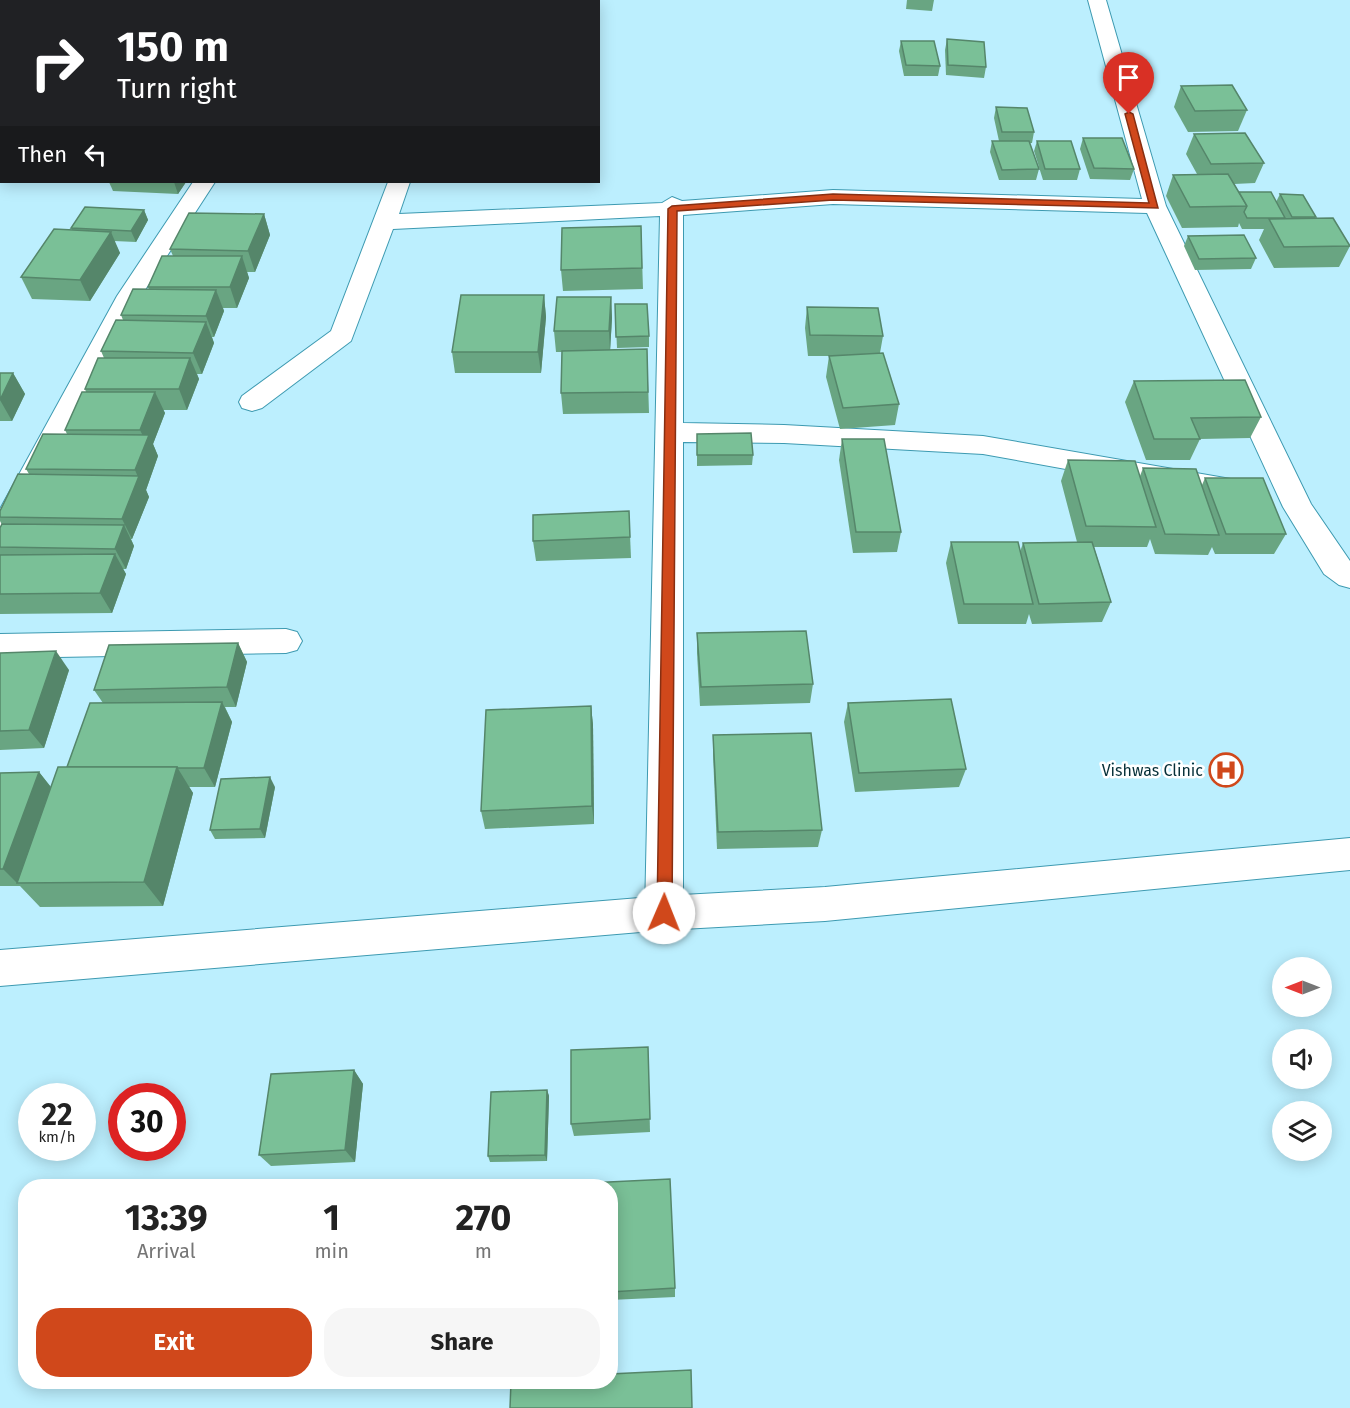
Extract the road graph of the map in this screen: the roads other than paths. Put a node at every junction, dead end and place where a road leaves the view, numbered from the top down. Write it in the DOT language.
graph roads {
  1 [pos="1097,0"];
  2 [pos="203,183"];
  3 [pos="399,183"];
  4 [pos="672,206"];
  5 [pos="1155,206"];
  6 [pos="384,222"];
  7 [pos="252,402"];
  8 [pos="670,432"];
  9 [pos="1298,507"];
  10 [pos="0,536"];
  11 [pos="1350,577"];
  12 [pos="286,641"];
  13 [pos="0,646"];
  14 [pos="1350,854"];
  15 [pos="664,913"];
  16 [pos="0,968"];
  1 -- 5 [label="street"];
  2 -- 10 [label="street"];
  3 -- 6 [label="street"];
  4 -- 5 [label="street"];
  4 -- 6 [label="street"];
  4 -- 8 [label="street"];
  5 -- 9 [label="street"];
  6 -- 7 [label="street"];
  8 -- 9 [label="street"];
  8 -- 15 [label="street"];
  9 -- 11 [label="street"];
  12 -- 13 [label="street"];
  14 -- 15 [label="street"];
  15 -- 16 [label="street"];
}
